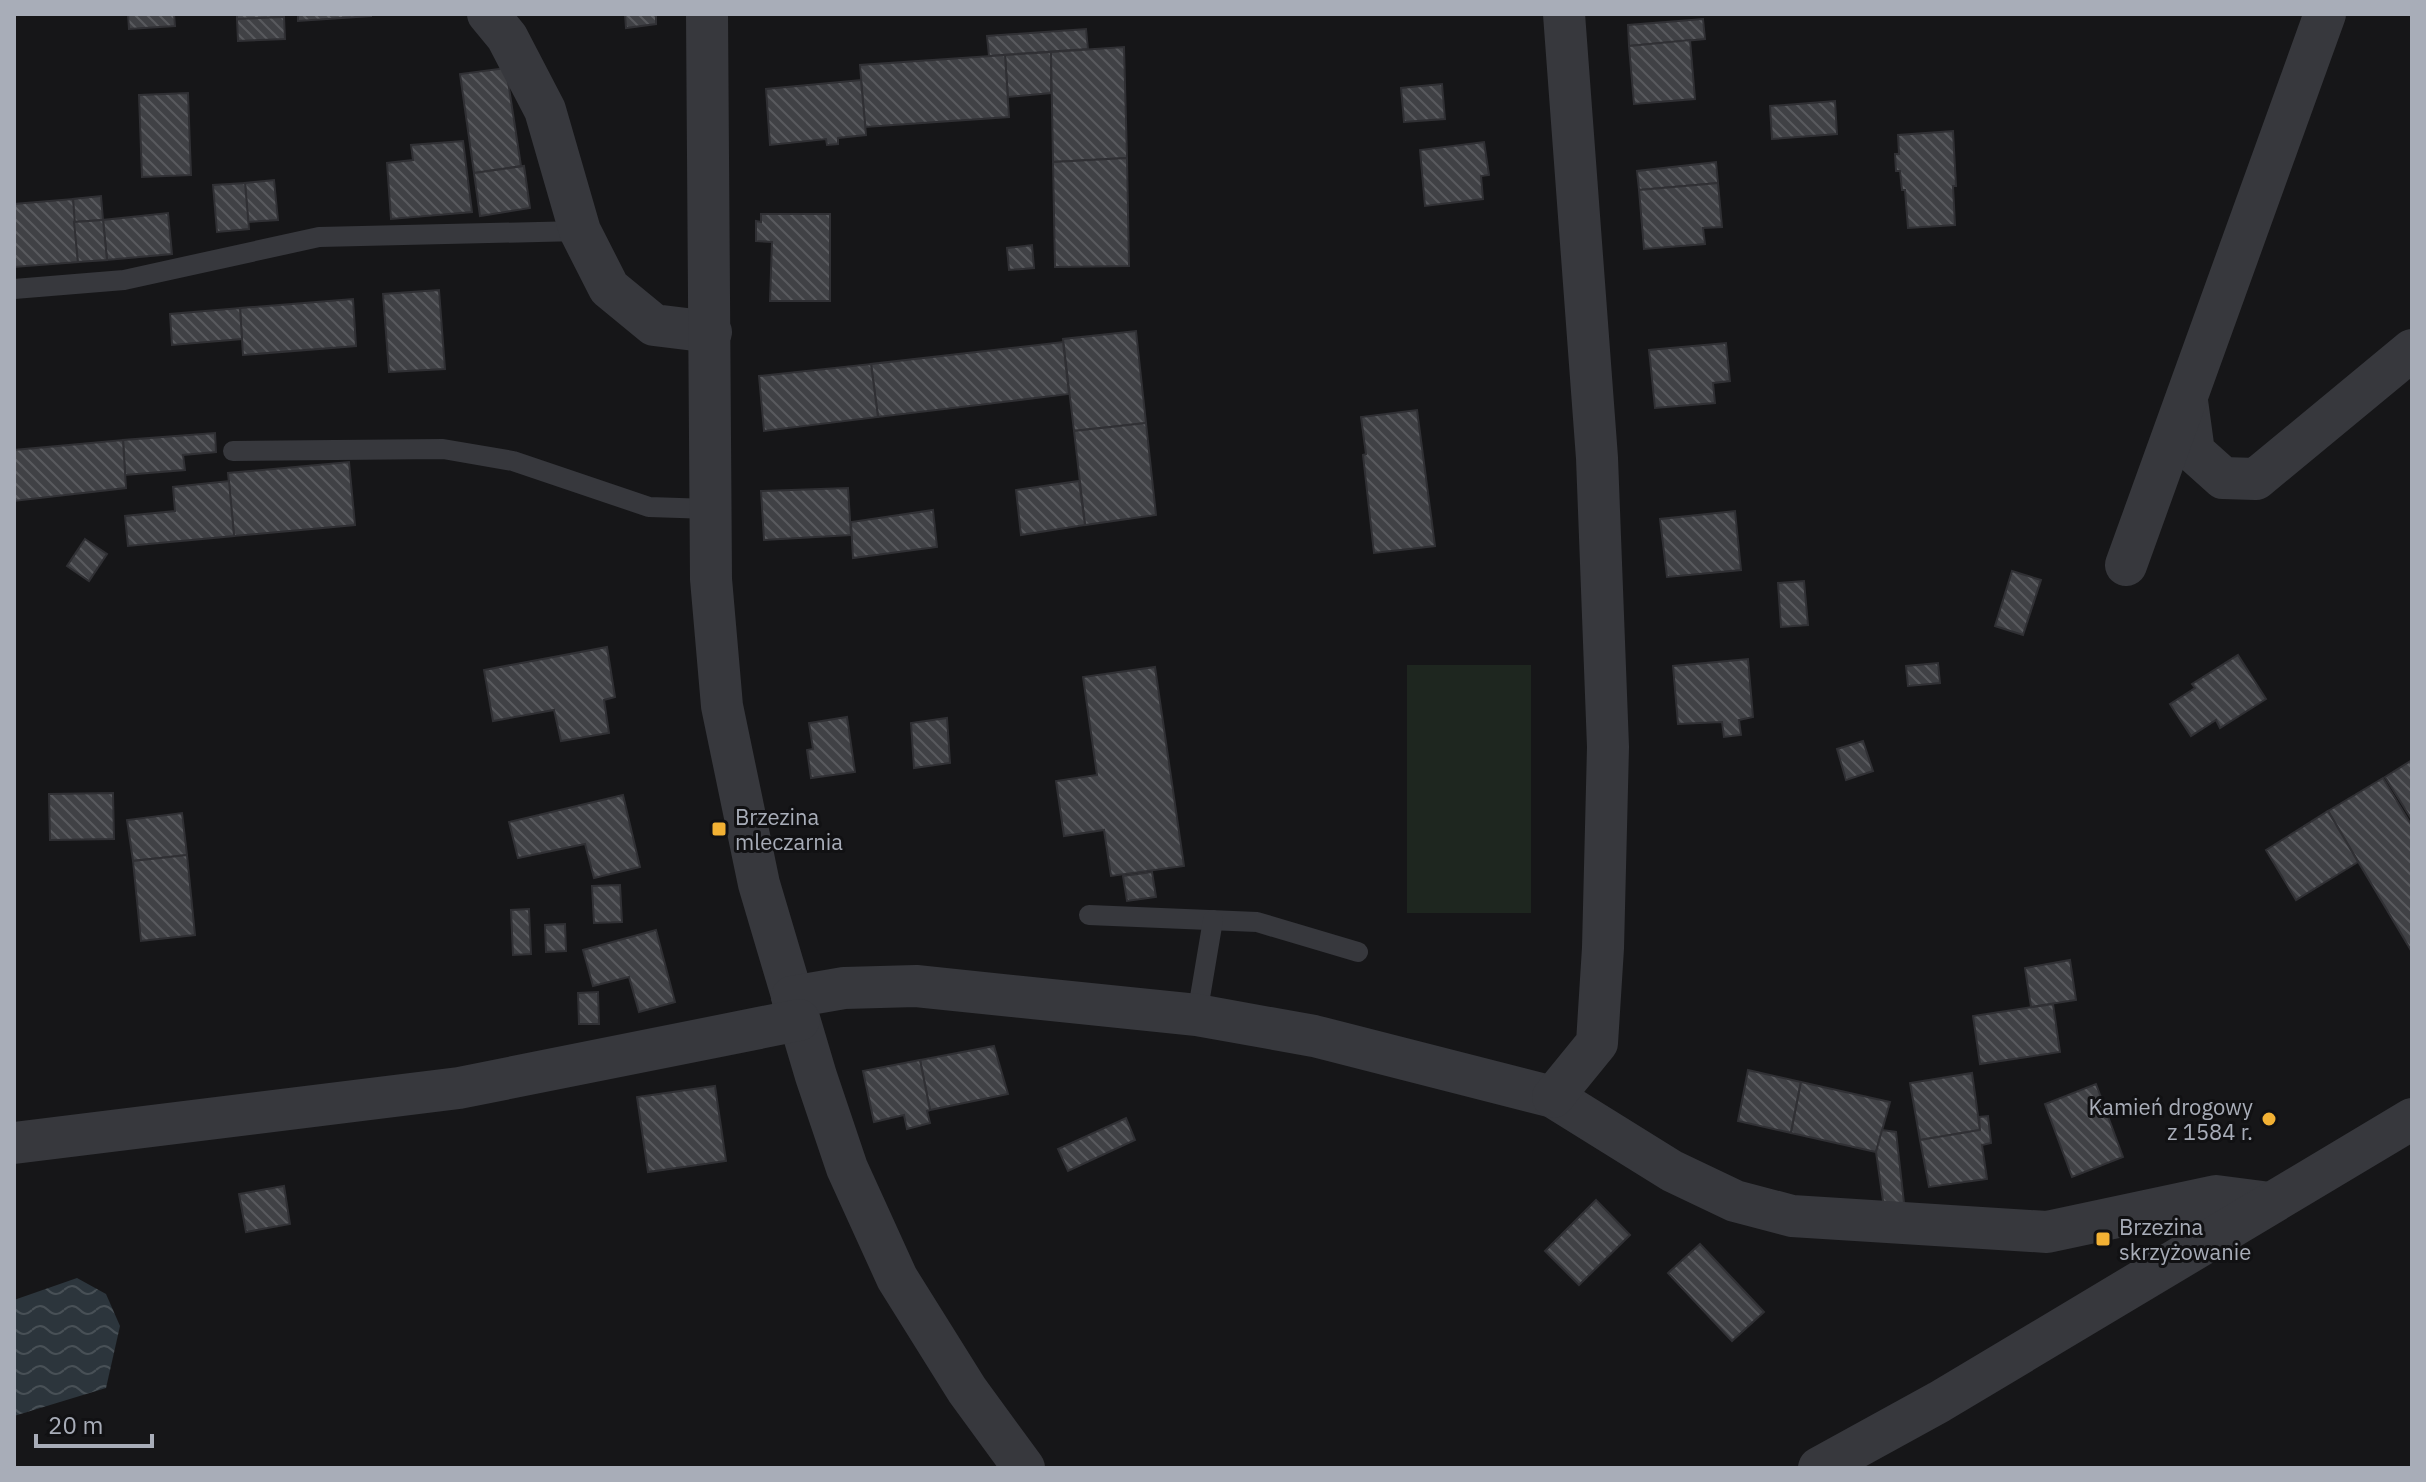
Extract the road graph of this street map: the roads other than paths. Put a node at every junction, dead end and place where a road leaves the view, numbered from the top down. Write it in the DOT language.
graph roads {
  1 [pos="488,14"];
  2 [pos="707,14"];
  3 [pos="1564,14"];
  4 [pos="2325,14"];
  5 [pos="580,231"];
  6 [pos="14,289"];
  7 [pos="711,332"];
  8 [pos="2412,350"];
  9 [pos="2186,399"];
  10 [pos="233,451"];
  11 [pos="710,509"];
  12 [pos="2126,565"];
  13 [pos="1089,915"];
  14 [pos="1213,920"];
  15 [pos="1358,952"];
  16 [pos="796,1008"];
  17 [pos="1197,1015"];
  18 [pos="1553,1097"];
  19 [pos="2412,1119"];
  20 [pos="14,1143"];
  21 [pos="2270,1203"];
  22 [pos="1024,1468"];
  23 [pos="1819,1468"];
  1 -- 5 [label="street"];
  2 -- 7 [label="street"];
  3 -- 18 [label="street"];
  4 -- 9 [label="street"];
  5 -- 6 [label="lane"];
  5 -- 7 [label="street"];
  7 -- 11 [label="street"];
  8 -- 9 [label="street"];
  9 -- 12 [label="street"];
  10 -- 11 [label="lane"];
  11 -- 16 [label="street"];
  13 -- 14 [label="lane"];
  14 -- 15 [label="lane"];
  14 -- 17 [label="lane"];
  16 -- 17 [label="street"];
  16 -- 20 [label="street"];
  16 -- 22 [label="street"];
  17 -- 18 [label="street"];
  18 -- 21 [label="street"];
  19 -- 21 [label="street"];
  21 -- 23 [label="street"];
}
